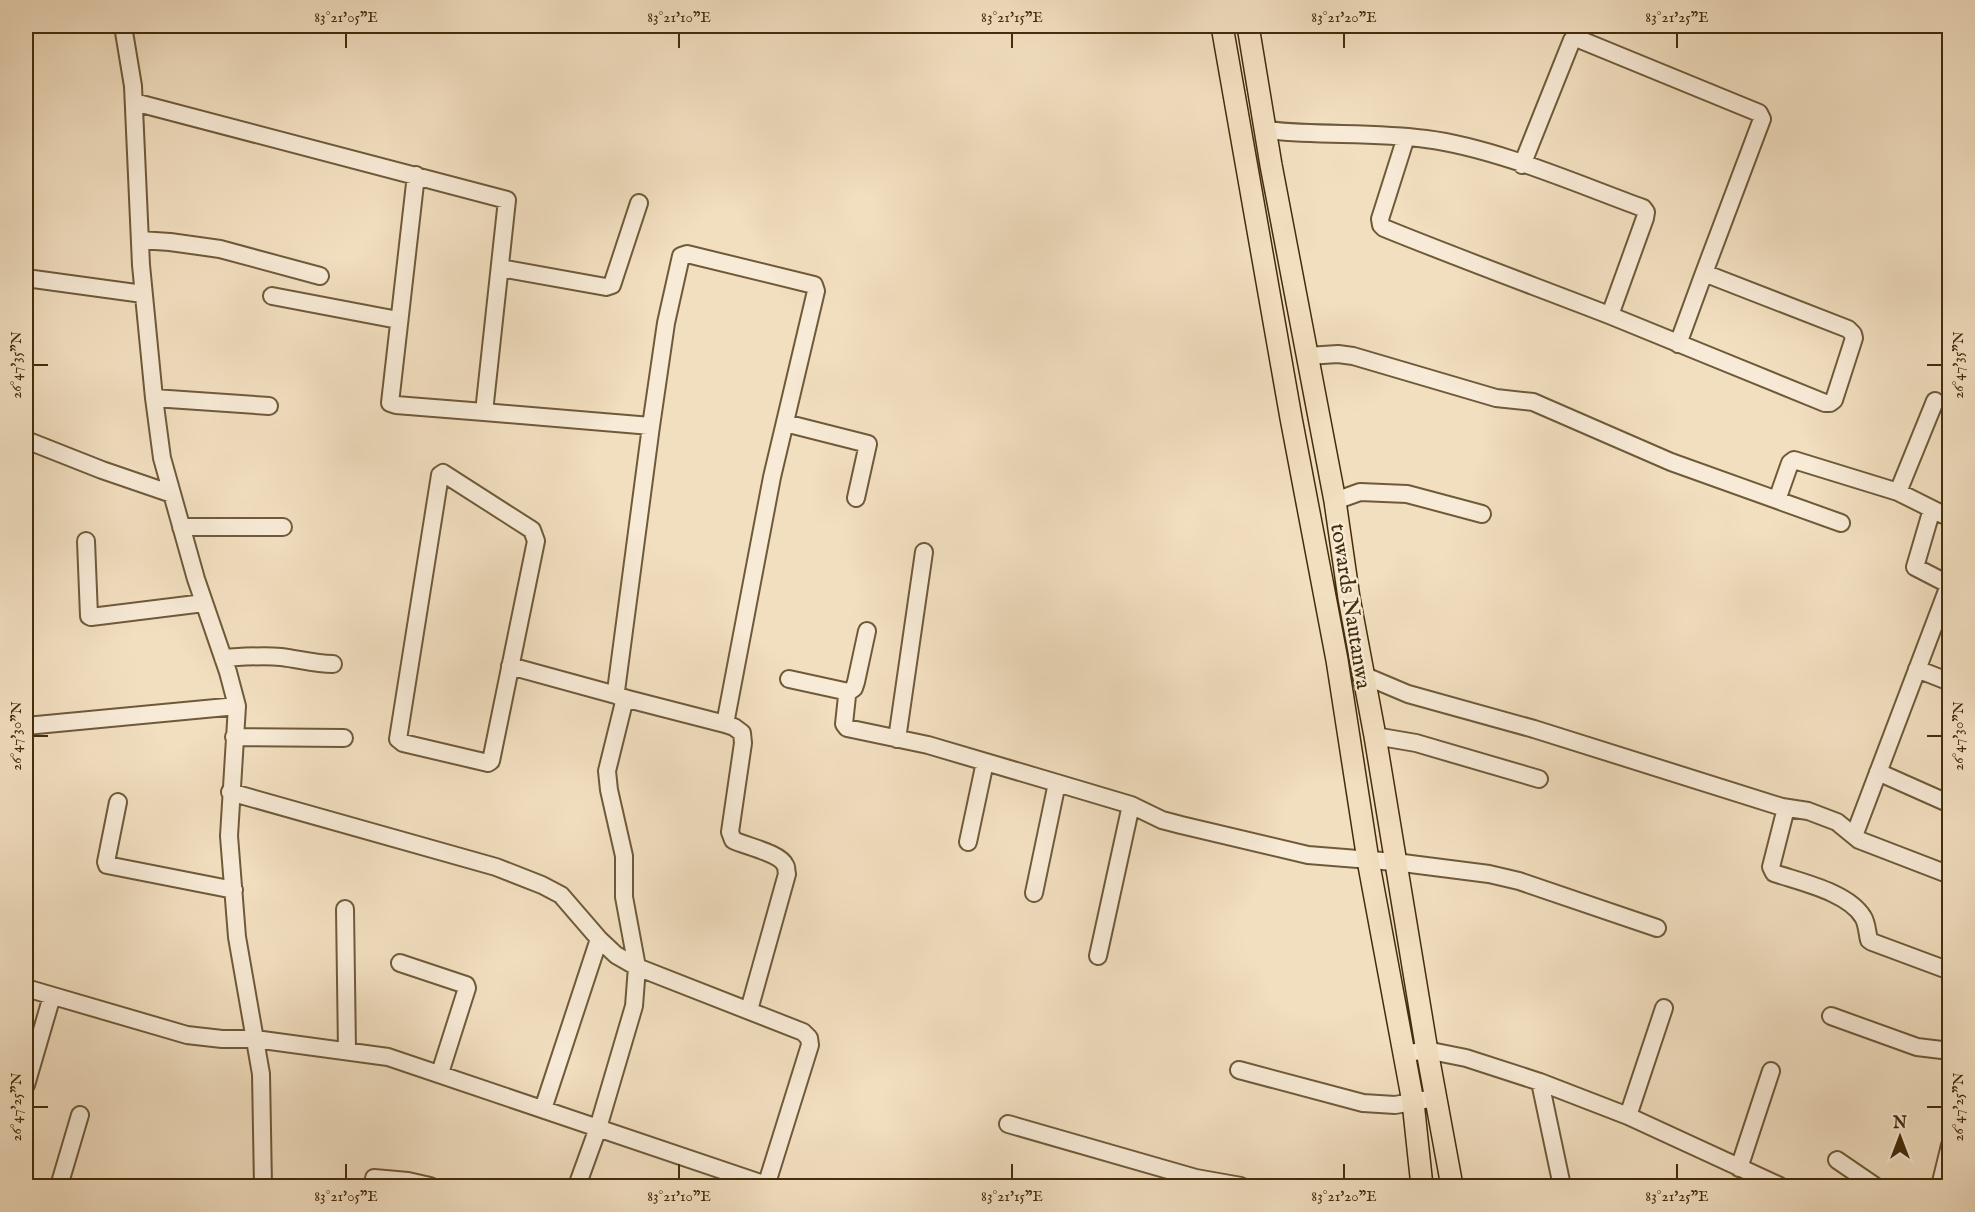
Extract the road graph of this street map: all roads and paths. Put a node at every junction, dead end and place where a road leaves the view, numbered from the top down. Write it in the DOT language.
graph roads {
  1 [pos="123,26"];
  2 [pos="1222,26"];
  3 [pos="1248,26"];
  4 [pos="134,102"];
  5 [pos="1266,130"];
  6 [pos="1406,137"];
  7 [pos="1522,165"];
  8 [pos="416,175"];
  9 [pos="639,203"];
  10 [pos="140,240"];
  11 [pos="500,268"];
  12 [pos="1704,273"];
  13 [pos="320,276"];
  14 [pos="26,278"];
  15 [pos="144,294"];
  16 [pos="272,296"];
  17 [pos="1610,315"];
  18 [pos="398,320"];
  19 [pos="1678,344"];
  20 [pos="1307,356"];
  21 [pos="154,398"];
  22 [pos="1935,400"];
  23 [pos="269,406"];
  24 [pos="484,412"];
  25 [pos="785,423"];
  26 [pos="651,426"];
  27 [pos="26,440"];
  28 [pos="1898,492"];
  29 [pos="172,494"];
  30 [pos="856,498"];
  31 [pos="1777,500"];
  32 [pos="1335,501"];
  33 [pos="1932,509"];
  34 [pos="1482,514"];
  35 [pos="1950,518"];
  36 [pos="1841,522"];
  37 [pos="181,526"];
  38 [pos="283,526"];
  39 [pos="86,541"];
  40 [pos="924,552"];
  41 [pos="204,603"];
  42 [pos="867,631"];
  43 [pos="223,658"];
  44 [pos="333,664"];
  45 [pos="510,666"];
  46 [pos="1917,669"];
  47 [pos="1363,675"];
  48 [pos="789,679"];
  49 [pos="1950,682"];
  50 [pos="846,694"];
  51 [pos="621,697"];
  52 [pos="237,706"];
  53 [pos="724,724"];
  54 [pos="26,726"];
  55 [pos="234,736"];
  56 [pos="1375,736"];
  57 [pos="344,738"];
  58 [pos="897,739"];
  59 [pos="985,762"];
  60 [pos="1878,772"];
  61 [pos="1539,779"];
  62 [pos="1057,783"];
  63 [pos="230,792"];
  64 [pos="118,802"];
  65 [pos="1950,804"];
  66 [pos="1131,805"];
  67 [pos="1786,808"];
  68 [pos="1854,836"];
  69 [pos="968,843"];
  70 [pos="1368,860"];
  71 [pos="1395,862"];
  72 [pos="1950,875"];
  73 [pos="234,890"];
  74 [pos="1034,893"];
  75 [pos="345,909"];
  76 [pos="1657,928"];
  77 [pos="599,939"];
  78 [pos="1098,956"];
  79 [pos="400,963"];
  80 [pos="637,967"];
  81 [pos="1950,971"];
  82 [pos="26,988"];
  83 [pos="52,996"];
  84 [pos="1664,1008"];
  85 [pos="749,1010"];
  86 [pos="1831,1016"];
  87 [pos="255,1039"];
  88 [pos="1426,1050"];
  89 [pos="347,1051"];
  90 [pos="1950,1051"];
  91 [pos="1404,1054"];
  92 [pos="1239,1070"];
  93 [pos="1771,1071"];
  94 [pos="440,1073"];
  95 [pos="1540,1082"];
  96 [pos="26,1085"];
  97 [pos="1435,1098"];
  98 [pos="1413,1102"];
  99 [pos="543,1108"];
  100 [pos="80,1115"];
  101 [pos="1628,1116"];
  102 [pos="1008,1124"];
  103 [pos="598,1128"];
  104 [pos="1950,1145"];
  105 [pos="1837,1160"];
  106 [pos="1739,1168"];
  107 [pos="374,1178"];
  108 [pos="59,1186"];
  109 [pos="263,1186"];
  110 [pos="430,1186"];
  111 [pos="577,1186"];
  112 [pos="767,1186"];
  113 [pos="1241,1186"];
  114 [pos="1422,1186"];
  115 [pos="1452,1186"];
  116 [pos="1562,1186"];
  117 [pos="1780,1186"];
  118 [pos="1875,1186"];
  119 [pos="1940,1186"];
  1 -- 4 [label="street"];
  2 -- 70 [label="main road"];
  3 -- 5 [label="main road, towards Nautanwa"];
  4 -- 8 [label="street"];
  4 -- 10 [label="street"];
  5 -- 6 [label="street"];
  5 -- 20 [label="main road, towards Nautanwa"];
  6 -- 7 [label="street"];
  6 -- 17 [label="street"];
  7 -- 12 [label="street"];
  7 -- 17 [label="street"];
  8 -- 11 [label="street"];
  8 -- 18 [label="street"];
  9 -- 11 [label="street"];
  10 -- 13 [label="street"];
  10 -- 15 [label="street"];
  11 -- 24 [label="street"];
  12 -- 19 [label="street"];
  12 -- 19 [label="street"];
  14 -- 15 [label="street"];
  15 -- 21 [label="street"];
  16 -- 18 [label="street"];
  17 -- 19 [label="street"];
  18 -- 24 [label="street"];
  20 -- 31 [label="street"];
  20 -- 32 [label="main road, towards Nautanwa"];
  21 -- 23 [label="street"];
  21 -- 29 [label="street"];
  22 -- 28 [label="street"];
  24 -- 26 [label="street"];
  25 -- 26 [label="street"];
  25 -- 30 [label="street"];
  25 -- 53 [label="street"];
  26 -- 51 [label="street"];
  27 -- 29 [label="street"];
  28 -- 31 [label="street"];
  28 -- 33 [label="street"];
  29 -- 37 [label="street"];
  31 -- 36 [label="street"];
  32 -- 34 [label="street"];
  32 -- 47 [label="main road, towards Nautanwa"];
  33 -- 35 [label="street"];
  33 -- 46 [label="street"];
  37 -- 38 [label="street"];
  37 -- 41 [label="street"];
  39 -- 41 [label="street"];
  40 -- 58 [label="street"];
  41 -- 43 [label="street"];
  42 -- 50 [label="street"];
  43 -- 44 [label="street"];
  43 -- 52 [label="street"];
  45 -- 45 [label="street"];
  45 -- 51 [label="street"];
  46 -- 49 [label="street"];
  46 -- 60 [label="street"];
  47 -- 56 [label="main road, towards Nautanwa"];
  47 -- 67 [label="street"];
  48 -- 50 [label="street"];
  50 -- 58 [label="street"];
  51 -- 53 [label="street"];
  51 -- 80 [label="street"];
  52 -- 54 [label="street"];
  52 -- 55 [label="street"];
  53 -- 85 [label="street"];
  55 -- 57 [label="street"];
  55 -- 63 [label="street"];
  56 -- 61 [label="street"];
  56 -- 71 [label="main road, towards Nautanwa"];
  58 -- 59 [label="street"];
  59 -- 62 [label="street"];
  59 -- 69 [label="street"];
  60 -- 65 [label="street"];
  60 -- 68 [label="street"];
  62 -- 66 [label="street"];
  62 -- 74 [label="street"];
  63 -- 73 [label="street"];
  63 -- 77 [label="street"];
  64 -- 73 [label="street"];
  66 -- 70 [label="street"];
  66 -- 78 [label="street"];
  67 -- 68 [label="street"];
  67 -- 81 [label="street"];
  68 -- 72 [label="street"];
  70 -- 71 [label="street"];
  70 -- 91 [label="main road"];
  71 -- 76 [label="street"];
  71 -- 88 [label="main road, towards Nautanwa"];
  73 -- 87 [label="street"];
  75 -- 89 [label="street"];
  77 -- 80 [label="street"];
  77 -- 99 [label="street"];
  79 -- 94 [label="street"];
  80 -- 85 [label="street"];
  80 -- 103 [label="street"];
  82 -- 83 [label="street"];
  83 -- 87 [label="street"];
  83 -- 96 [label="street"];
  84 -- 101 [label="street"];
  85 -- 112 [label="street"];
  86 -- 90 [label="street"];
  87 -- 89 [label="street"];
  87 -- 109 [label="street"];
  88 -- 91 [label="street"];
  88 -- 95 [label="street"];
  88 -- 97 [label="main road, towards Nautanwa"];
  89 -- 94 [label="street"];
  91 -- 98 [label="main road"];
  92 -- 98 [label="street"];
  93 -- 106 [label="street"];
  94 -- 99 [label="street"];
  95 -- 101 [label="street"];
  95 -- 116 [label="street"];
  97 -- 98 [label="street"];
  97 -- 115 [label="main road, towards Nautanwa"];
  98 -- 114 [label="main road"];
  99 -- 103 [label="street"];
  100 -- 108 [label="street"];
  101 -- 106 [label="street"];
  102 -- 113 [label="street"];
  103 -- 111 [label="street"];
  103 -- 112 [label="street"];
  104 -- 119 [label="street"];
  105 -- 118 [label="street"];
  106 -- 117 [label="street"];
  107 -- 110 [label="street"];
}
